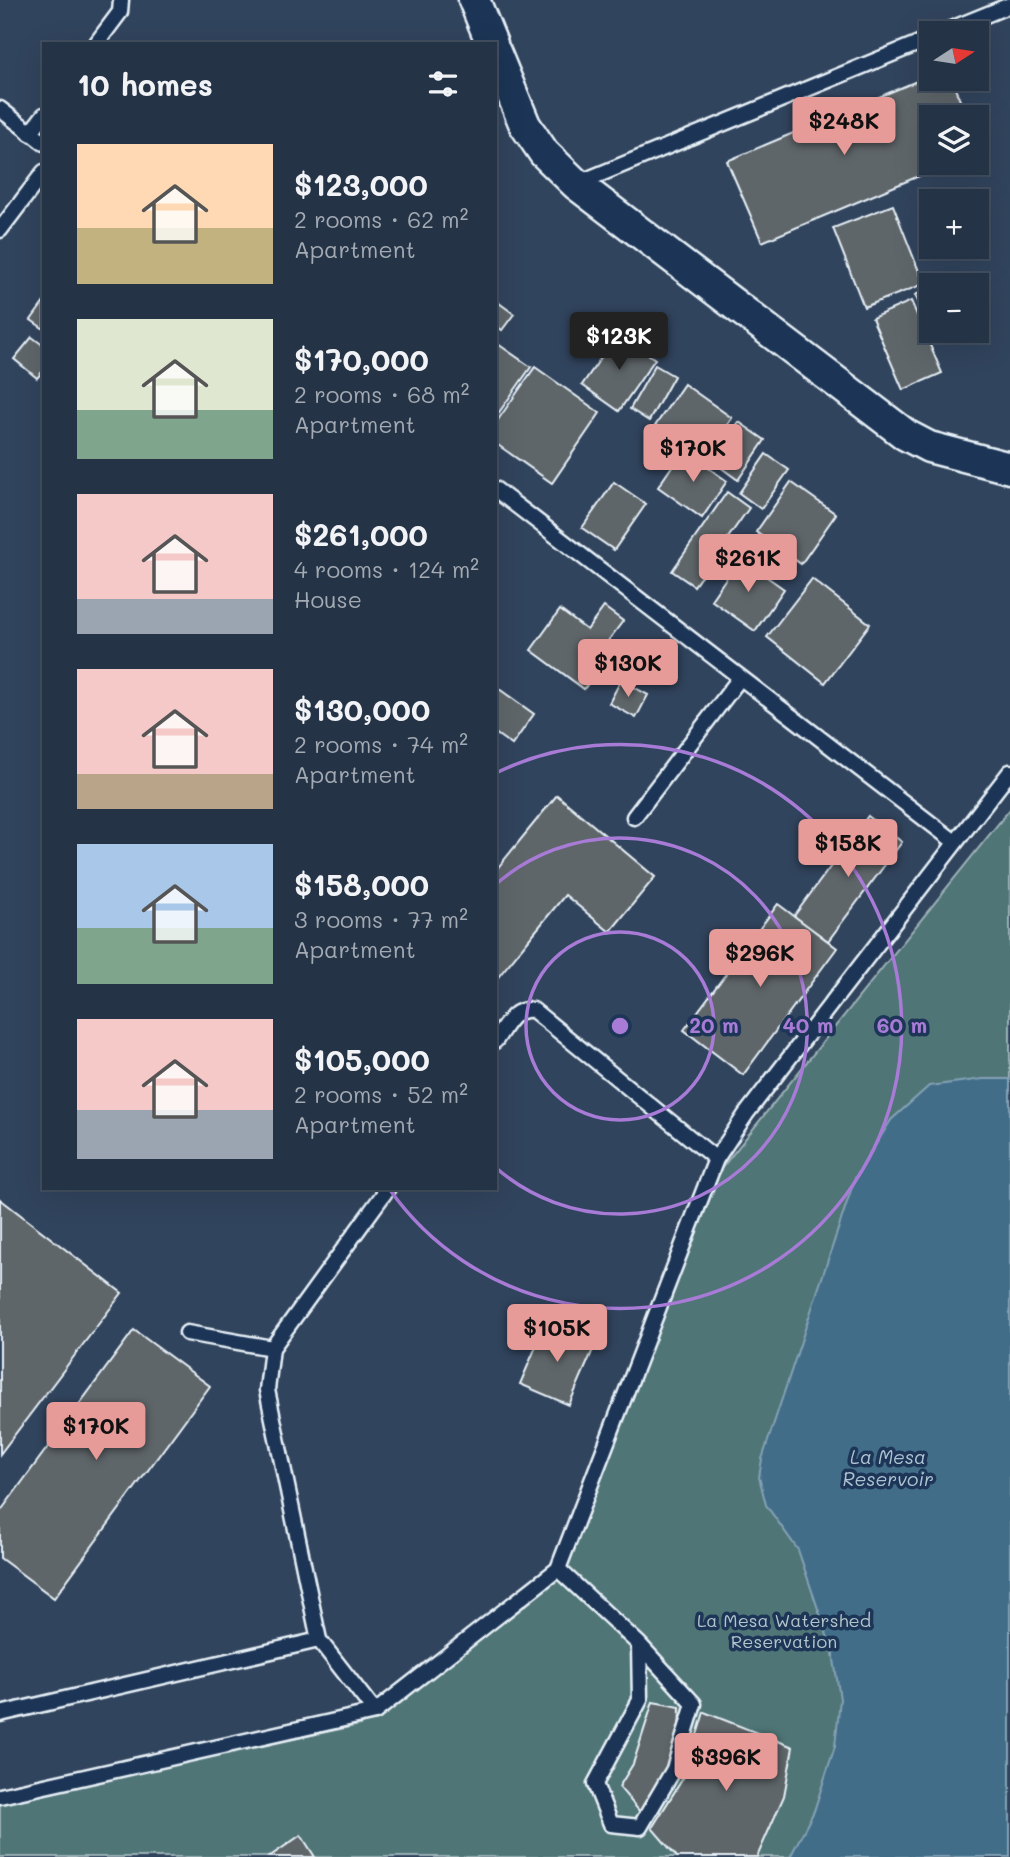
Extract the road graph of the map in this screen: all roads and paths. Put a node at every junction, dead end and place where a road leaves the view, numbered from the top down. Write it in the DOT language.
graph roads {
  1 [pos="121,0"];
  2 [pos="474,0"];
  3 [pos="1010,5"];
  4 [pos="971,21"];
  5 [pos="98,42"];
  6 [pos="491,42"];
  7 [pos="919,43"];
  8 [pos="497,57"];
  9 [pos="0,109"];
  10 [pos="42,118"];
  11 [pos="30,133"];
  12 [pos="42,142"];
  13 [pos="42,175"];
  14 [pos="576,184"];
  15 [pos="0,230"];
  16 [pos="1010,468"];
  17 [pos="497,491"];
  18 [pos="740,678"];
  19 [pos="1010,772"];
  20 [pos="634,817"];
  21 [pos="955,842"];
  22 [pos="497,1038"];
  23 [pos="716,1159"];
  24 [pos="387,1190"];
  25 [pos="187,1333"];
  26 [pos="272,1348"];
  27 [pos="558,1569"];
  28 [pos="319,1640"];
  29 [pos="639,1644"];
  30 [pos="375,1712"];
  31 [pos="0,1714"];
  32 [pos="0,1796"];
  1 -- 5 [label="lane"];
  2 -- 6 [label="street"];
  3 -- 4 [label="lane"];
  7 -- 14 [label="lane"];
  8 -- 14 [label="street"];
  9 -- 11 [label="lane"];
  10 -- 11 [label="lane"];
  11 -- 12 [label="lane"];
  13 -- 15 [label="lane"];
  14 -- 16 [label="street"];
  17 -- 18 [label="lane"];
  18 -- 20 [label="lane"];
  18 -- 21 [label="lane"];
  19 -- 21 [label="lane"];
  21 -- 23 [label="lane"];
  22 -- 23 [label="lane"];
  23 -- 27 [label="lane"];
  24 -- 26 [label="lane"];
  25 -- 26 [label="lane"];
  26 -- 28 [label="lane"];
  27 -- 29 [label="lane"];
  27 -- 30 [label="lane"];
  28 -- 30 [label="lane"];
  28 -- 31 [label="lane"];
  29 -- 29 [label="lane"];
  30 -- 32 [label="lane"];
}
